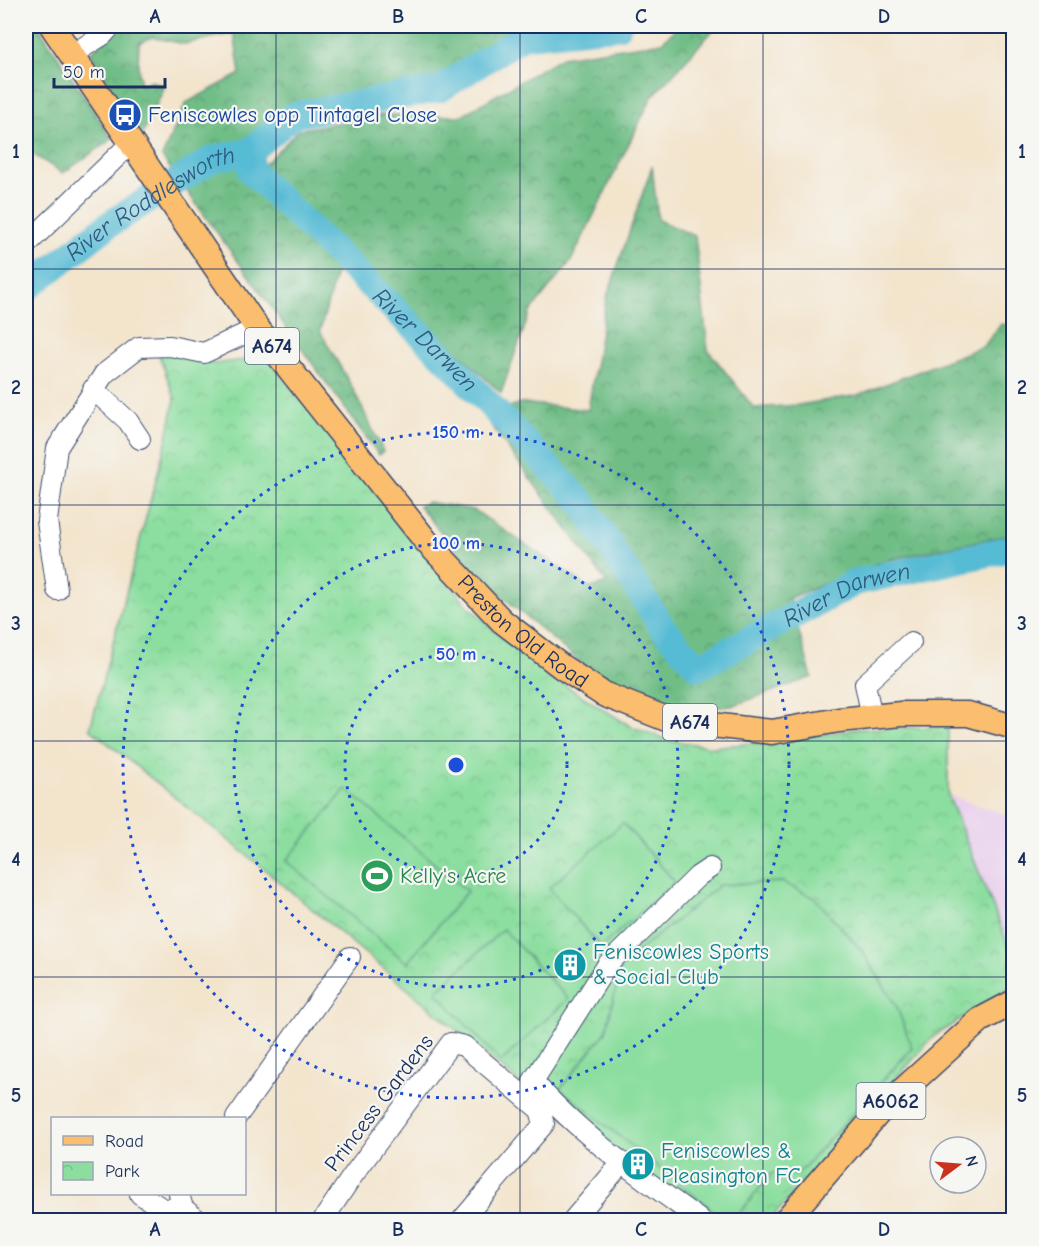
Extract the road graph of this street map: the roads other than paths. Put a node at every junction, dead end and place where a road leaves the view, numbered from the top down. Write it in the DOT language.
graph roads {
  1 [pos="52,26"];
  2 [pos="111,26"];
  3 [pos="71,55"];
  4 [pos="131,143"];
  5 [pos="26,245"];
  6 [pos="258,328"];
  7 [pos="93,389"];
  8 [pos="140,439"];
  9 [pos="57,590"];
  10 [pos="911,642"];
  11 [pos="872,717"];
  12 [pos="1014,727"];
  13 [pos="710,868"];
  14 [pos="350,957"];
  15 [pos="1014,1002"];
  16 [pos="237,1117"];
  17 [pos="614,1172"];
  18 [pos="142,1195"];
  19 [pos="182,1198"];
  20 [pos="198,1221"];
  21 [pos="323,1221"];
  22 [pos="462,1221"];
  23 [pos="573,1221"];
  24 [pos="700,1221"];
  25 [pos="786,1221"];
  1 -- 3 [label="main road, A674"];
  2 -- 3 [label="street"];
  3 -- 4 [label="main road, A674"];
  4 -- 5 [label="street"];
  4 -- 6 [label="main road, Preston Old Road / A674"];
  6 -- 7 [label="street"];
  6 -- 11 [label="main road, Preston Old Road / A674"];
  7 -- 8 [label="street"];
  7 -- 9 [label="street"];
  10 -- 11 [label="street"];
  11 -- 12 [label="main road, Preston Old Road / A674"];
  13 -- 24 [label="street"];
  14 -- 16 [label="street"];
  15 -- 25 [label="main road, A6062"];
  17 -- 23 [label="street"];
  18 -- 19 [label="street"];
  19 -- 20 [label="street"];
  21 -- 22 [label="street, Princess Gardens"];
}
